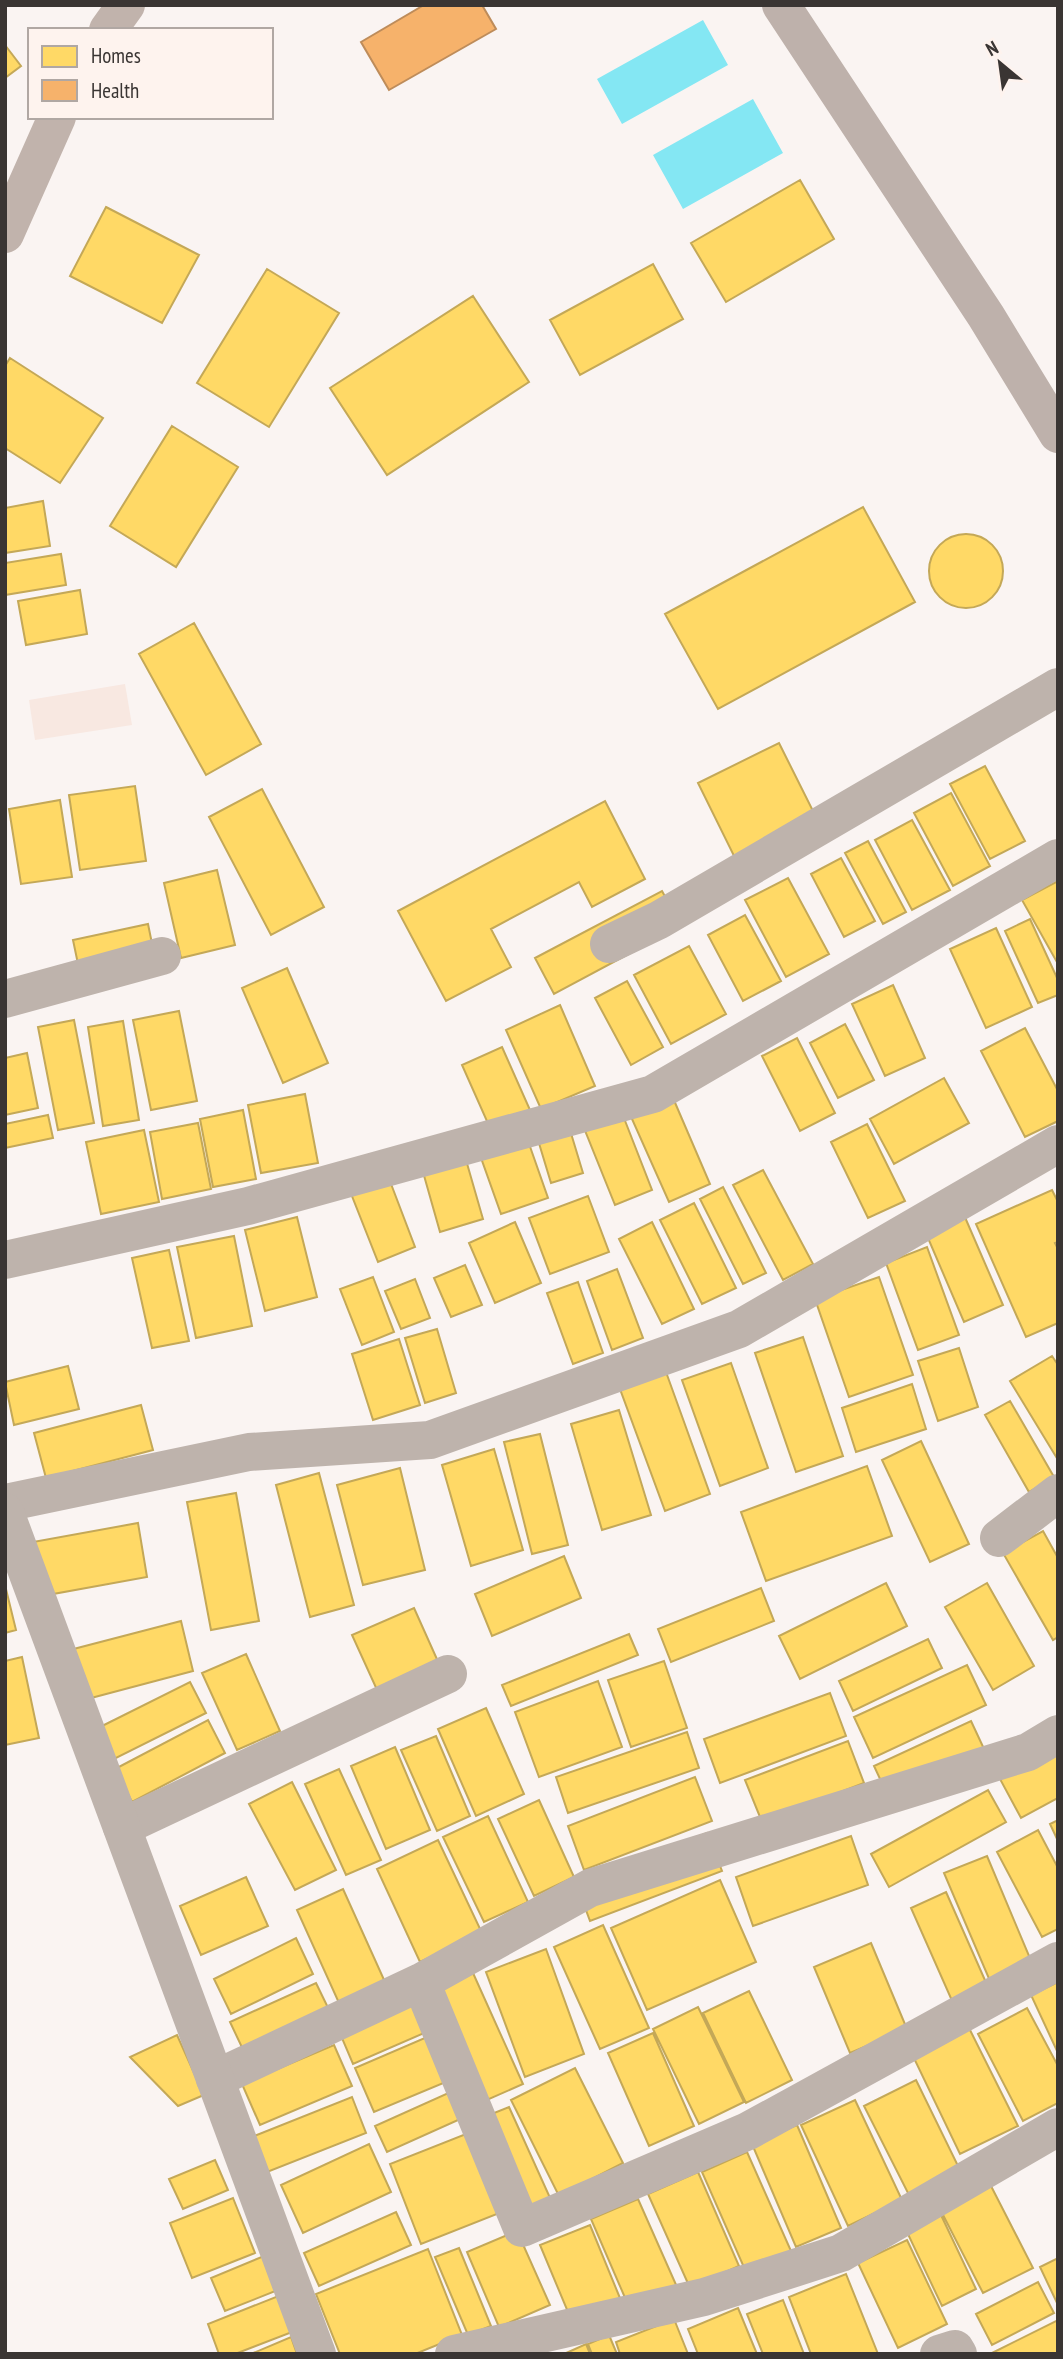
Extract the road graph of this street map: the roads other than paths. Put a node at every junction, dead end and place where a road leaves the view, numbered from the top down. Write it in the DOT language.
graph roads {
  1 [pos="126,5"];
  2 [pos="781,5"];
  3 [pos="109,28"];
  4 [pos="56,119"];
  5 [pos="5,234"];
  6 [pos="1058,434"];
  7 [pos="1058,687"];
  8 [pos="1058,858"];
  9 [pos="609,944"];
  10 [pos="162,956"];
  11 [pos="5,999"];
  12 [pos="1058,1144"];
  13 [pos="5,1260"];
  14 [pos="1058,1493"];
  15 [pos="5,1503"];
  16 [pos="5,1512"];
  17 [pos="999,1538"];
  18 [pos="448,1674"];
  19 [pos="1058,1734"];
  20 [pos="122,1827"];
  21 [pos="1058,1961"];
  22 [pos="421,1982"];
  23 [pos="215,2080"];
  24 [pos="1058,2127"];
  25 [pos="317,2354"];
  26 [pos="454,2354"];
  27 [pos="939,2354"];
  28 [pos="958,2354"];
  1 -- 3 [label="main road"];
  2 -- 6 [label="main road"];
  4 -- 5 [label="main road"];
  7 -- 9 [label="street"];
  8 -- 13 [label="street"];
  10 -- 11 [label="street"];
  12 -- 15 [label="street"];
  14 -- 17 [label="street"];
  16 -- 20 [label="street"];
  18 -- 20 [label="street"];
  19 -- 22 [label="street"];
  20 -- 23 [label="street"];
  21 -- 22 [label="street"];
  22 -- 23 [label="street"];
  23 -- 25 [label="street"];
  24 -- 26 [label="street"];
  27 -- 28 [label="street"];
}
